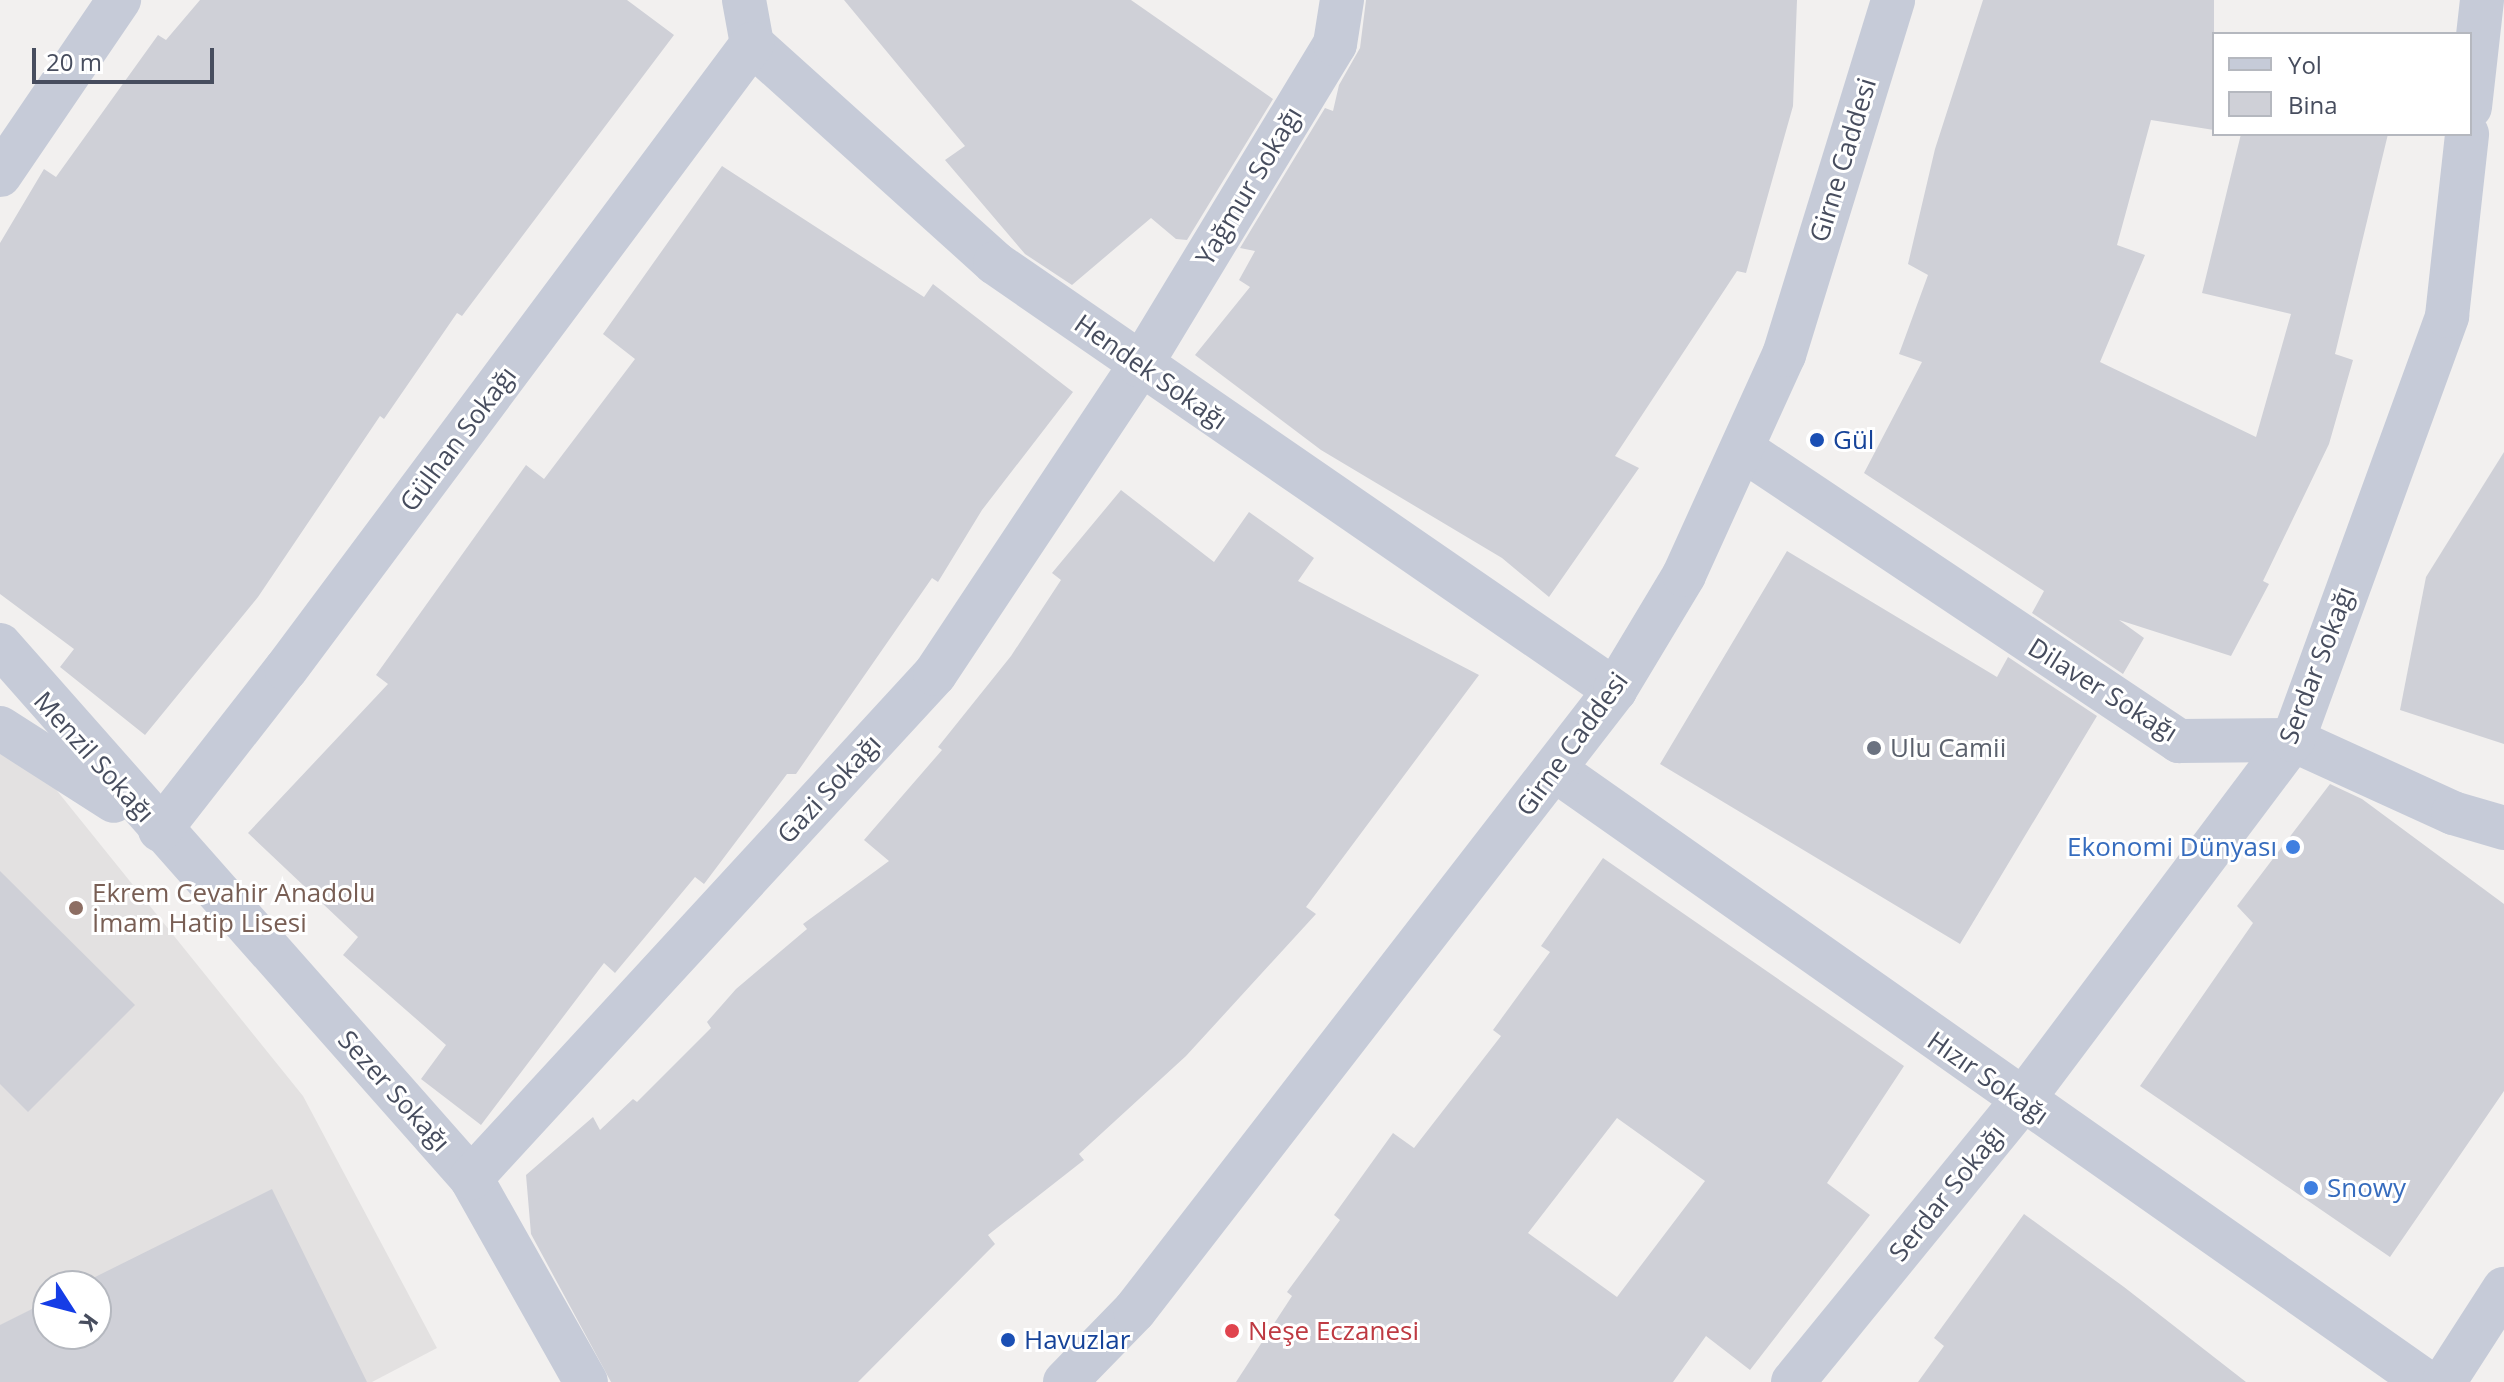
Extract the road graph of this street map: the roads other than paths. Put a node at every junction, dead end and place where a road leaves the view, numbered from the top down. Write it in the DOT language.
graph roads {
  1 [pos="119,0"];
  2 [pos="744,0"];
  3 [pos="1342,0"];
  4 [pos="1893,0"];
  5 [pos="2482,0"];
  6 [pos="752,44"];
  7 [pos="2472,89"];
  8 [pos="2467,136"];
  9 [pos="0,175"];
  10 [pos="1140,366"];
  11 [pos="1742,449"];
  12 [pos="0,645"];
  13 [pos="1615,690"];
  14 [pos="0,728"];
  15 [pos="2293,740"];
  16 [pos="1555,770"];
  17 [pos="2504,828"];
  18 [pos="160,830"];
  19 [pos="2021,1102"];
  20 [pos="471,1178"];
  21 [pos="2504,1289"];
  22 [pos="586,1382"];
  23 [pos="1065,1382"];
  24 [pos="1793,1382"];
  25 [pos="2426,1382"];
  26 [pos="2444,1382"];
  1 -- 9 [label="street"];
  2 -- 6 [label="street"];
  3 -- 10 [label="street, Yağmur Sokağı"];
  4 -- 11 [label="street, Girne Caddesi"];
  5 -- 7 [label="street"];
  6 -- 10 [label="street, Hendek Sokağı"];
  6 -- 18 [label="street, Gülhan Sokağı"];
  8 -- 15 [label="street, Serdar Sokağı"];
  10 -- 13 [label="street, Hendek Sokağı"];
  10 -- 20 [label="street, Gazi Sokağı"];
  11 -- 13 [label="street, Girne Caddesi"];
  11 -- 15 [label="street, Dilaver Sokağı"];
  12 -- 18 [label="street, Menzil Sokağı"];
  13 -- 16 [label="street, Girne Caddesi"];
  14 -- 18 [label="street"];
  15 -- 17 [label="street, Dilaver Sokağı"];
  15 -- 19 [label="street, Serdar Sokağı"];
  16 -- 19 [label="street, Hızır Sokağı"];
  16 -- 23 [label="street, Girne Caddesi"];
  18 -- 20 [label="street, Sezer Sokağı"];
  19 -- 24 [label="street, Serdar Sokağı"];
  19 -- 25 [label="street, Hızır Sokağı"];
  20 -- 22 [label="street, Sezer Sokağı"];
  21 -- 26 [label="street"];
}
